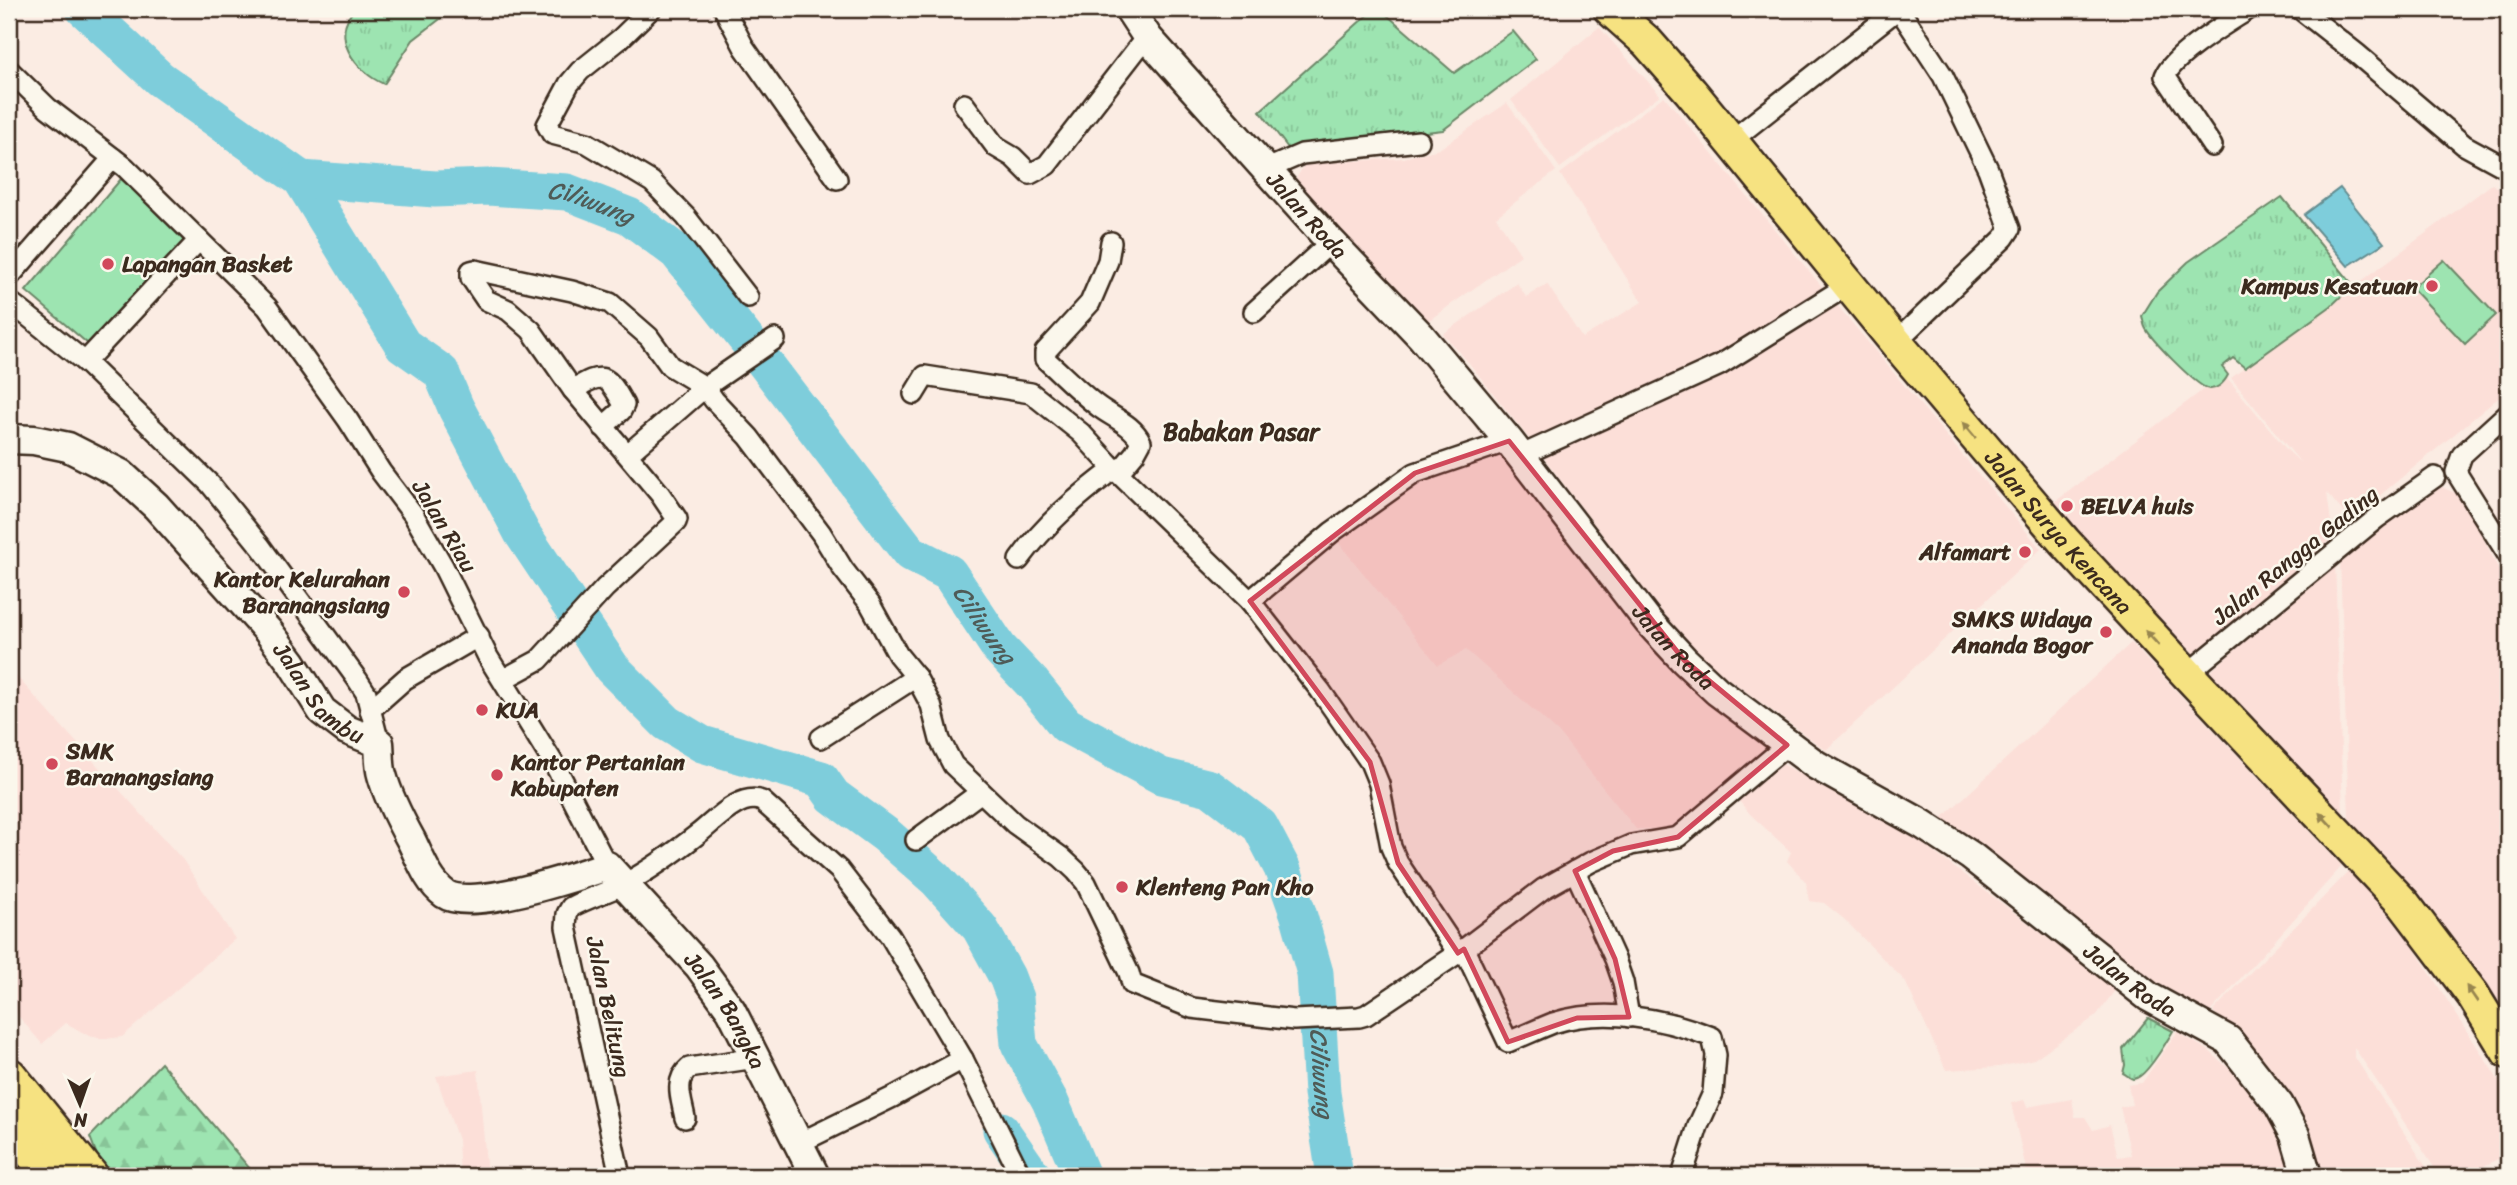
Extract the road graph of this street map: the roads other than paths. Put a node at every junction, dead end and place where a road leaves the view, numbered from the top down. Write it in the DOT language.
graph roads {
  1 [pos="651,9"];
  2 [pos="724,9"];
  3 [pos="1129,9"];
  4 [pos="1610,9"];
  5 [pos="1898,9"];
  6 [pos="2249,9"];
  7 [pos="2300,9"];
  8 [pos="1147,36"];
  9 [pos="9,70"];
  10 [pos="964,104"];
  11 [pos="1419,141"];
  12 [pos="1732,141"];
  13 [pos="2212,146"];
  14 [pos="113,158"];
  15 [pos="1267,169"];
  16 [pos="2508,169"];
  17 [pos="838,179"];
  18 [pos="199,240"];
  19 [pos="1111,242"];
  20 [pos="1331,242"];
  21 [pos="9,277"];
  22 [pos="1850,284"];
  23 [pos="748,297"];
  24 [pos="9,301"];
  25 [pos="1254,312"];
  26 [pos="775,339"];
  27 [pos="1898,345"];
  28 [pos="85,362"];
  29 [pos="705,387"];
  30 [pos="573,390"];
  31 [pos="914,394"];
  32 [pos="2508,413"];
  33 [pos="603,427"];
  34 [pos="9,439"];
  35 [pos="1515,448"];
  36 [pos="628,454"];
  37 [pos="1116,470"];
  38 [pos="2435,477"];
  39 [pos="2508,555"];
  40 [pos="1020,560"];
  41 [pos="1250,601"];
  42 [pos="479,636"];
  43 [pos="2187,674"];
  44 [pos="916,677"];
  45 [pos="503,680"];
  46 [pos="370,710"];
  47 [pos="821,737"];
  48 [pos="379,743"];
  49 [pos="1787,745"];
  50 [pos="981,792"];
  51 [pos="916,840"];
  52 [pos="1575,871"];
  53 [pos="616,875"];
  54 [pos="1461,951"];
  55 [pos="1629,1017"];
  56 [pos="2508,1052"];
  57 [pos="756,1058"];
  58 [pos="963,1059"];
  59 [pos="9,1076"];
  60 [pos="685,1118"];
  61 [pos="24,1134"];
  62 [pos="799,1143"];
  63 [pos="53,1176"];
  64 [pos="90,1176"];
  65 [pos="620,1176"];
  66 [pos="815,1176"];
  67 [pos="1021,1176"];
  68 [pos="1682,1176"];
  69 [pos="2307,1176"];
  1 -- 23 [label="street"];
  2 -- 17 [label="street"];
  3 -- 8 [label="street, Jalan Roda"];
  4 -- 12 [label="main road, Jalan Surya Kencana"];
  5 -- 12 [label="street"];
  5 -- 27 [label="street"];
  6 -- 13 [label="street"];
  7 -- 16 [label="street"];
  8 -- 10 [label="street"];
  8 -- 15 [label="street, Jalan Roda"];
  9 -- 14 [label="street, Jalan Riau"];
  11 -- 15 [label="street"];
  12 -- 22 [label="main road, Jalan Surya Kencana"];
  14 -- 18 [label="street, Jalan Riau"];
  14 -- 21 [label="street"];
  15 -- 20 [label="street, Jalan Roda"];
  18 -- 28 [label="street"];
  18 -- 42 [label="street, Jalan Riau"];
  19 -- 37 [label="street"];
  20 -- 25 [label="street"];
  20 -- 35 [label="street, Jalan Roda"];
  22 -- 27 [label="main road, Jalan Surya Kencana"];
  22 -- 35 [label="street"];
  24 -- 28 [label="street"];
  26 -- 29 [label="street"];
  43 -- 27 [label="main road, Jalan Surya Kencana, one-way"];
  28 -- 46 [label="street"];
  29 -- 30 [label="street"];
  29 -- 36 [label="street"];
  29 -- 44 [label="street"];
  30 -- 33 [label="street"];
  30 -- 33 [label="street"];
  31 -- 37 [label="street"];
  32 -- 39 [label="street"];
  33 -- 36 [label="street"];
  34 -- 48 [label="street, Jalan Sambu"];
  35 -- 41 [label="street"];
  35 -- 49 [label="street, Jalan Roda"];
  36 -- 45 [label="street"];
  37 -- 40 [label="street"];
  37 -- 41 [label="street"];
  38 -- 43 [label="street, Jalan Rangga Gading"];
  41 -- 54 [label="street"];
  42 -- 45 [label="street, Jalan Riau"];
  42 -- 46 [label="street"];
  56 -- 43 [label="main road, Jalan Surya Kencana, one-way"];
  44 -- 47 [label="street"];
  44 -- 50 [label="street"];
  45 -- 53 [label="street, Jalan Riau"];
  46 -- 48 [label="street"];
  48 -- 53 [label="street, Jalan Sambu"];
  49 -- 52 [label="street"];
  49 -- 69 [label="street, Jalan Roda"];
  50 -- 51 [label="street"];
  50 -- 54 [label="street"];
  52 -- 54 [label="street"];
  52 -- 55 [label="street"];
  53 -- 57 [label="street, Jalan Bangka"];
  53 -- 58 [label="street"];
  53 -- 65 [label="street, Jalan Belitung"];
  54 -- 55 [label="street"];
  55 -- 68 [label="street"];
  57 -- 60 [label="street"];
  57 -- 62 [label="street, Jalan Bangka"];
  58 -- 62 [label="street"];
  58 -- 67 [label="street"];
  59 -- 61 [label="highway"];
  61 -- 63 [label="highway"];
  61 -- 64 [label="highway"];
  62 -- 66 [label="street, Jalan Bangka"];
}
